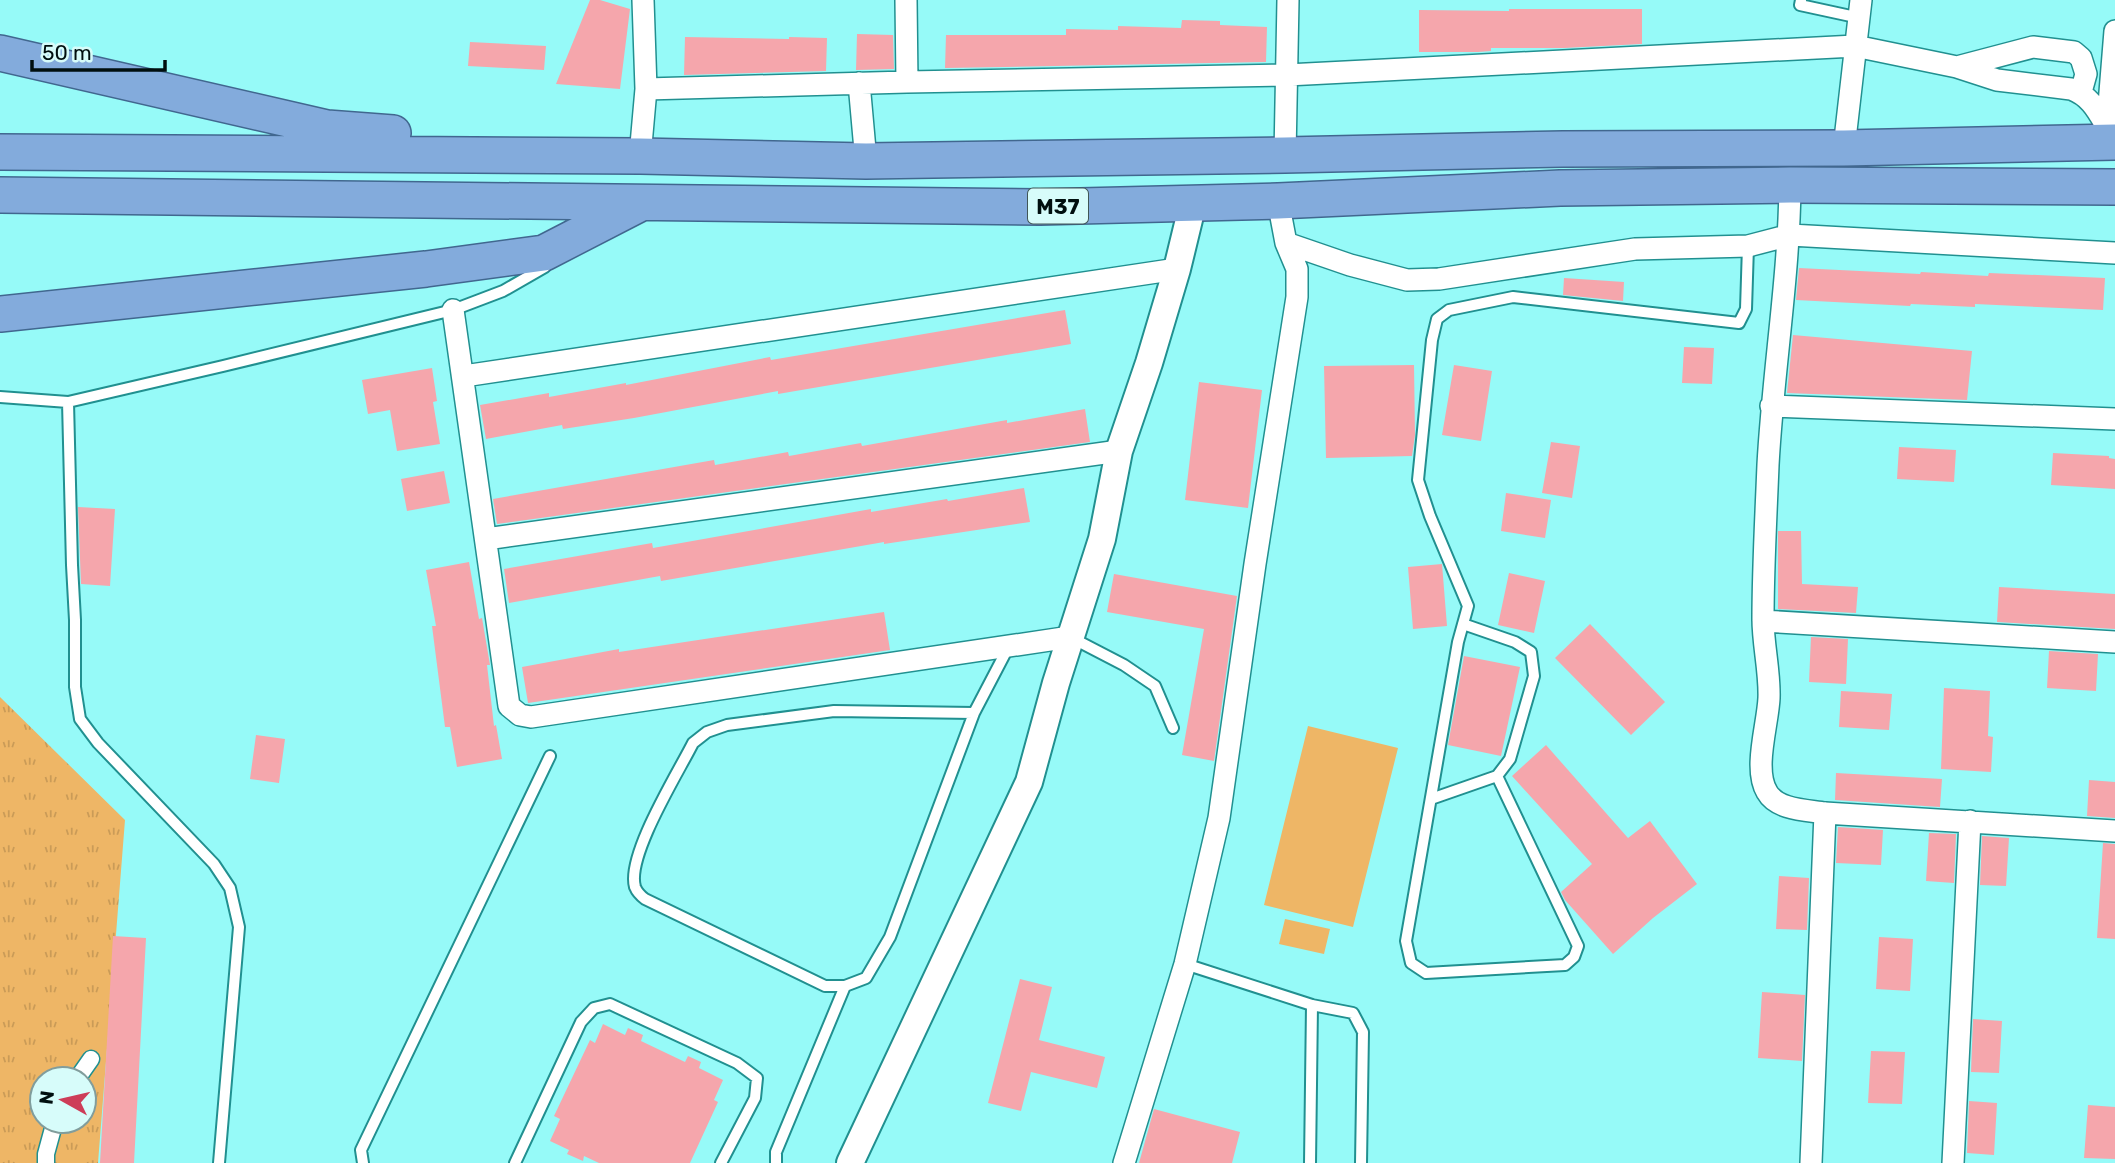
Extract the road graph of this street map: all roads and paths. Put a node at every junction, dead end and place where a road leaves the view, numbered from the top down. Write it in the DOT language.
graph roads {
  1 [pos="643,0"];
  2 [pos="906,0"];
  3 [pos="1288,0"];
  4 [pos="1801,0"];
  5 [pos="1860,9"];
  6 [pos="2115,31"];
  7 [pos="1855,46"];
  8 [pos="2115,48"];
  9 [pos="0,53"];
  10 [pos="1957,67"];
  11 [pos="1287,75"];
  12 [pos="907,82"];
  13 [pos="859,83"];
  14 [pos="646,89"];
  15 [pos="2081,92"];
  16 [pos="2109,137"];
  17 [pos="1844,148"];
  18 [pos="0,152"];
  19 [pos="1285,155"];
  20 [pos="640,156"];
  21 [pos="866,161"];
  22 [pos="1790,185"];
  23 [pos="2115,187"];
  24 [pos="0,195"];
  25 [pos="1278,201"];
  26 [pos="643,202"];
  27 [pos="1193,203"];
  28 [pos="1790,234"];
  29 [pos="1286,243"];
  30 [pos="1748,246"];
  31 [pos="2115,253"];
  32 [pos="545,267"];
  33 [pos="1177,269"];
  34 [pos="453,310"];
  35 [pos="0,314"];
  36 [pos="464,376"];
  37 [pos="0,397"];
  38 [pos="68,402"];
  39 [pos="1771,406"];
  40 [pos="2115,419"];
  41 [pos="1119,451"];
  42 [pos="486,540"];
  43 [pos="1763,621"];
  44 [pos="1463,624"];
  45 [pos="1070,637"];
  46 [pos="2115,642"];
  47 [pos="1009,646"];
  48 [pos="974,713"];
  49 [pos="1173,728"];
  50 [pos="550,756"];
  51 [pos="1497,775"];
  52 [pos="1431,799"];
  53 [pos="1825,813"];
  54 [pos="1970,821"];
  55 [pos="2115,831"];
  56 [pos="1185,964"];
  57 [pos="845,986"];
  58 [pos="1312,1006"];
  59 [pos="92,1059"];
  60 [pos="88,1065"];
  61 [pos="51,1135"];
  62 [pos="47,1163"];
  63 [pos="219,1163"];
  64 [pos="363,1163"];
  65 [pos="515,1163"];
  66 [pos="721,1163"];
  67 [pos="775,1163"];
  68 [pos="850,1163"];
  69 [pos="1124,1163"];
  70 [pos="1310,1163"];
  71 [pos="1361,1163"];
  72 [pos="1811,1163"];
  73 [pos="1953,1163"];
  1 -- 14 [label="street"];
  2 -- 12 [label="street"];
  3 -- 11 [label="street"];
  4 -- 5 [label="lane"];
  5 -- 7 [label="street"];
  6 -- 8 [label="street"];
  7 -- 10 [label="street"];
  7 -- 11 [label="street"];
  7 -- 17 [label="street"];
  8 -- 16 [label="street"];
  9 -- 20 [label="highway"];
  10 -- 15 [label="street"];
  10 -- 15 [label="street"];
  11 -- 12 [label="street"];
  11 -- 19 [label="street"];
  12 -- 13 [label="street"];
  13 -- 14 [label="street"];
  13 -- 21 [label="street"];
  14 -- 20 [label="street"];
  15 -- 16 [label="street"];
  16 -- 17 [label="highway, M37"];
  17 -- 19 [label="highway, M37"];
  18 -- 20 [label="highway, M37"];
  19 -- 21 [label="highway, M37"];
  20 -- 21 [label="highway, M37"];
  22 -- 23 [label="highway, M37"];
  22 -- 25 [label="highway, M37"];
  22 -- 28 [label="street"];
  24 -- 26 [label="highway, M37"];
  25 -- 27 [label="highway, M37"];
  25 -- 29 [label="street"];
  26 -- 27 [label="highway, M37"];
  26 -- 35 [label="highway"];
  27 -- 33 [label="street"];
  28 -- 30 [label="street"];
  28 -- 31 [label="street"];
  28 -- 39 [label="street"];
  29 -- 30 [label="street"];
  29 -- 56 [label="street"];
  30 -- 44 [label="lane"];
  32 -- 34 [label="lane"];
  33 -- 36 [label="street"];
  33 -- 41 [label="street"];
  34 -- 36 [label="street"];
  34 -- 38 [label="lane"];
  36 -- 42 [label="street"];
  37 -- 38 [label="lane"];
  38 -- 63 [label="lane"];
  39 -- 40 [label="street"];
  39 -- 43 [label="street"];
  41 -- 42 [label="street"];
  41 -- 45 [label="street"];
  42 -- 47 [label="street"];
  43 -- 46 [label="street"];
  43 -- 53 [label="street"];
  44 -- 51 [label="lane"];
  44 -- 52 [label="lane"];
  45 -- 47 [label="street"];
  45 -- 49 [label="lane"];
  45 -- 68 [label="street"];
  47 -- 48 [label="lane"];
  48 -- 57 [label="lane"];
  48 -- 57 [label="lane"];
  50 -- 64 [label="lane"];
  51 -- 52 [label="lane"];
  51 -- 52 [label="lane"];
  53 -- 54 [label="street"];
  53 -- 72 [label="street"];
  54 -- 55 [label="street"];
  54 -- 73 [label="street"];
  56 -- 58 [label="lane"];
  56 -- 69 [label="street"];
  57 -- 67 [label="lane"];
  58 -- 70 [label="lane"];
  58 -- 71 [label="lane"];
  59 -- 60 [label="street"];
  61 -- 62 [label="street"];
  65 -- 66 [label="lane"];
}
